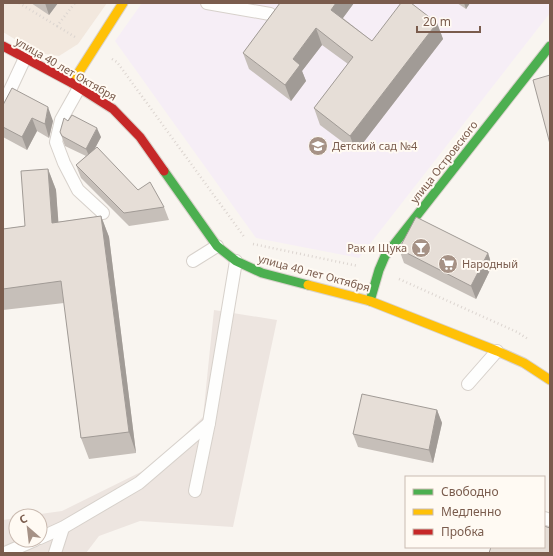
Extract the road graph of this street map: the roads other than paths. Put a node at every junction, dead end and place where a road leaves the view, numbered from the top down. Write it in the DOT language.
graph roads {
  1 [pos="123,3"];
  2 [pos="207,3"];
  3 [pos="270,14"];
  4 [pos="3,46"];
  5 [pos="550,46"];
  6 [pos="25,58"];
  7 [pos="76,85"];
  8 [pos="3,105"];
  9 [pos="103,213"];
  10 [pos="218,246"];
  11 [pos="193,261"];
  12 [pos="236,261"];
  13 [pos="370,301"];
  14 [pos="498,351"];
  15 [pos="550,380"];
  16 [pos="468,384"];
  17 [pos="209,424"];
  18 [pos="196,491"];
  19 [pos="63,528"];
  20 [pos="48,535"];
  21 [pos="17,548"];
  22 [pos="5,553"];
  23 [pos="55,553"];
  1 -- 7 [label="main road"];
  2 -- 3 [label="lane"];
  4 -- 6 [label="main road, улица 40 лет Октября"];
  5 -- 13 [label="main road, улица Островского"];
  6 -- 7 [label="main road, улица 40 лет Октября"];
  6 -- 8 [label="lane"];
  7 -- 9 [label="lane"];
  7 -- 10 [label="main road, улица 40 лет Октября"];
  10 -- 11 [label="lane"];
  10 -- 12 [label="main road, улица 40 лет Октября"];
  12 -- 13 [label="main road, улица 40 лет Октября"];
  12 -- 17 [label="lane"];
  13 -- 14 [label="main road, улица 40 лет Октября"];
  14 -- 15 [label="main road, улица 40 лет Октября"];
  14 -- 16 [label="lane"];
  17 -- 18 [label="lane"];
  17 -- 19 [label="lane"];
  19 -- 20 [label="lane"];
  19 -- 23 [label="lane"];
  21 -- 22 [label="lane"];
}
